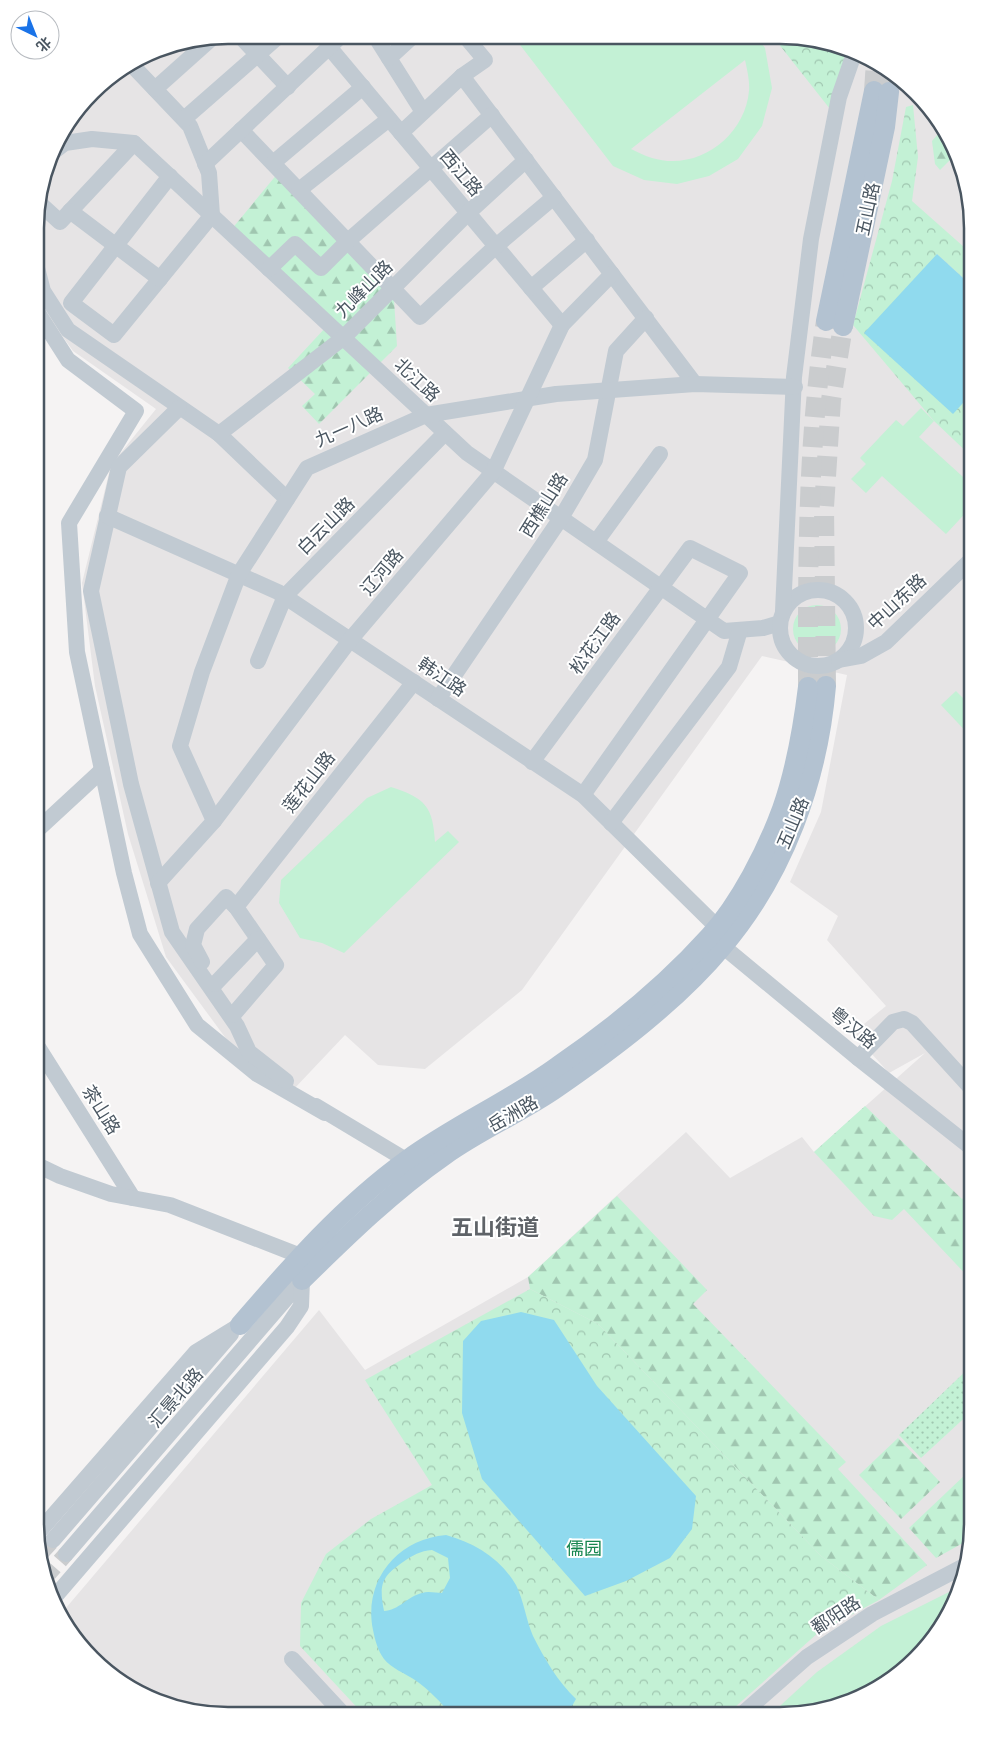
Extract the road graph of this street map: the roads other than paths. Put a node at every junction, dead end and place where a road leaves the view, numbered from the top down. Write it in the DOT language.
graph roads {
  1 [pos="248,44"];
  2 [pos="270,44"];
  3 [pos="332,44"];
  4 [pos="337,44"];
  5 [pos="380,44"];
  6 [pos="404,44"];
  7 [pos="472,44"];
  8 [pos="204,45"];
  9 [pos="258,54"];
  10 [pos="389,58"];
  11 [pos="852,59"];
  12 [pos="135,68"];
  13 [pos="462,76"];
  14 [pos="288,87"];
  15 [pos="362,87"];
  16 [pos="155,89"];
  17 [pos="881,92"];
  18 [pos="423,112"];
  19 [pos="492,115"];
  20 [pos="389,119"];
  21 [pos="184,120"];
  22 [pos="242,130"];
  23 [pos="401,133"];
  24 [pos="134,143"];
  25 [pos="64,144"];
  26 [pos="526,160"];
  27 [pos="273,163"];
  28 [pos="205,164"];
  29 [pos="432,170"];
  30 [pos="170,176"];
  31 [pos="299,190"];
  32 [pos="554,197"];
  33 [pos="45,208"];
  34 [pos="70,211"];
  35 [pos="468,213"];
  36 [pos="212,215"];
  37 [pos="587,240"];
  38 [pos="348,241"];
  39 [pos="116,246"];
  40 [pos="496,246"];
  41 [pos="269,269"];
  42 [pos="612,274"];
  43 [pos="160,279"];
  44 [pos="393,288"];
  45 [pos="531,288"];
  46 [pos="44,293"];
  47 [pos="646,318"];
  48 [pos="44,322"];
  49 [pos="834,323"];
  50 [pos="562,326"];
  51 [pos="343,338"];
  52 [pos="696,384"];
  53 [pos="795,387"];
  54 [pos="608,390"];
  55 [pos="526,399"];
  56 [pos="179,408"];
  57 [pos="426,415"];
  58 [pos="445,433"];
  59 [pos="219,434"];
  60 [pos="660,454"];
  61 [pos="494,472"];
  62 [pos="287,499"];
  63 [pos="108,516"];
  64 [pos="561,518"];
  65 [pos="596,542"];
  66 [pos="964,567"];
  67 [pos="239,574"];
  68 [pos="661,588"];
  69 [pos="285,596"];
  70 [pos="781,617"];
  71 [pos="708,620"];
  72 [pos="740,630"];
  73 [pos="350,640"];
  74 [pos="839,660"];
  75 [pos="258,661"];
  76 [pos="414,682"];
  77 [pos="817,686"];
  78 [pos="438,699"];
  79 [pos="532,762"];
  80 [pos="102,770"];
  81 [pos="583,795"];
  82 [pos="214,821"];
  83 [pos="611,823"];
  84 [pos="44,824"];
  85 [pos="158,883"];
  86 [pos="236,907"];
  87 [pos="717,936"];
  88 [pos="258,939"];
  89 [pos="215,984"];
  90 [pos="235,1020"];
  91 [pos="44,1057"];
  92 [pos="858,1058"];
  93 [pos="964,1080"];
  94 [pos="325,1112"];
  95 [pos="964,1142"];
  96 [pos="406,1160"];
  97 [pos="44,1171"];
  98 [pos="133,1198"];
  99 [pos="300,1256"];
  100 [pos="319,1263"];
  101 [pos="302,1280"];
  102 [pos="240,1325"];
  103 [pos="44,1526"];
  104 [pos="53,1540"];
  105 [pos="66,1554"];
  106 [pos="959,1569"];
  107 [pos="58,1593"];
  108 [pos="292,1659"];
  109 [pos="337,1707"];
  110 [pos="750,1707"];
  1 -- 9 [label="street"];
  2 -- 9 [label="street"];
  3 -- 14 [label="street"];
  4 -- 15 [label="street, 西江路"];
  5 -- 10 [label="street"];
  6 -- 10 [label="street"];
  7 -- 13 [label="street"];
  8 -- 16 [label="street"];
  9 -- 14 [label="street"];
  9 -- 21 [label="street"];
  10 -- 18 [label="street"];
  11 -- 53 [label="street"];
  12 -- 16 [label="street"];
  13 -- 18 [label="street"];
  13 -- 19 [label="street"];
  14 -- 22 [label="street"];
  15 -- 20 [label="street, 西江路"];
  15 -- 27 [label="street"];
  16 -- 21 [label="street"];
  17 -- 49 [label="main road, 五山路"];
  18 -- 23 [label="street"];
  19 -- 26 [label="street"];
  19 -- 29 [label="street"];
  20 -- 23 [label="street, 西江路"];
  20 -- 31 [label="street"];
  21 -- 28 [label="street"];
  22 -- 27 [label="street"];
  22 -- 28 [label="street"];
  23 -- 29 [label="street, 西江路"];
  24 -- 25 [label="street"];
  24 -- 30 [label="street, 北江路"];
  24 -- 34 [label="street"];
  26 -- 32 [label="street"];
  26 -- 35 [label="street, 九峰山路"];
  27 -- 31 [label="street"];
  28 -- 36 [label="street"];
  29 -- 35 [label="street, 西江路"];
  29 -- 38 [label="street"];
  30 -- 36 [label="street, 北江路"];
  30 -- 39 [label="street"];
  31 -- 38 [label="street"];
  32 -- 37 [label="street"];
  32 -- 40 [label="street"];
  33 -- 34 [label="street"];
  34 -- 39 [label="street"];
  35 -- 40 [label="street, 西江路"];
  35 -- 44 [label="street, 九峰山路"];
  36 -- 41 [label="street, 北江路"];
  36 -- 43 [label="street"];
  37 -- 42 [label="street"];
  37 -- 45 [label="street"];
  38 -- 41 [label="street"];
  38 -- 44 [label="street"];
  39 -- 43 [label="street"];
  39 -- 43 [label="street"];
  40 -- 44 [label="street"];
  40 -- 45 [label="street, 西江路"];
  41 -- 51 [label="street, 北江路"];
  42 -- 47 [label="street"];
  42 -- 50 [label="street, 辽河路"];
  44 -- 51 [label="street, 九峰山路"];
  45 -- 50 [label="street, 西江路"];
  46 -- 56 [label="street"];
  47 -- 52 [label="street"];
  47 -- 54 [label="street, 西樵山路"];
  48 -- 80 [label="street"];
  50 -- 55 [label="street, 辽河路"];
  51 -- 57 [label="street, 北江路"];
  51 -- 59 [label="street, 九峰山路"];
  52 -- 53 [label="street, 九一八路"];
  52 -- 54 [label="street, 九一八路"];
  53 -- 70 [label="street"];
  54 -- 55 [label="street, 九一八路"];
  54 -- 64 [label="street, 西樵山路"];
  55 -- 57 [label="street, 九一八路"];
  55 -- 61 [label="street, 辽河路"];
  56 -- 59 [label="street"];
  56 -- 63 [label="street"];
  57 -- 58 [label="street, 北江路"];
  57 -- 62 [label="street, 九一八路"];
  58 -- 61 [label="street, 北江路"];
  58 -- 69 [label="street, 白云山路"];
  59 -- 62 [label="street"];
  60 -- 65 [label="street"];
  61 -- 64 [label="street, 北江路"];
  61 -- 73 [label="street, 辽河路"];
  62 -- 67 [label="street, 九一八路"];
  63 -- 67 [label="street, 韩江路"];
  63 -- 85 [label="street"];
  64 -- 65 [label="street, 北江路"];
  64 -- 78 [label="street, 西樵山路"];
  65 -- 68 [label="street, 北江路"];
  66 -- 74 [label="street, 中山东路"];
  67 -- 69 [label="street, 韩江路"];
  67 -- 82 [label="street, 九一八路"];
  68 -- 71 [label="street, 北江路"];
  68 -- 71 [label="street, 松花江路"];
  68 -- 79 [label="street, 松花江路"];
  69 -- 73 [label="street, 韩江路"];
  69 -- 75 [label="street, 白云山路"];
  70 -- 72 [label="street, 北江路"];
  70 -- 74 [label="street"];
  70 -- 74 [label="street"];
  71 -- 72 [label="street, 北江路"];
  71 -- 81 [label="street"];
  72 -- 83 [label="street"];
  73 -- 76 [label="street, 韩江路"];
  73 -- 82 [label="street, 辽河路"];
  76 -- 78 [label="street, 韩江路"];
  76 -- 86 [label="street, 莲花山路"];
  77 -- 87 [label="main road, 五山路"];
  78 -- 79 [label="street, 韩江路"];
  79 -- 81 [label="street, 韩江路"];
  80 -- 84 [label="street"];
  80 -- 94 [label="street"];
  81 -- 83 [label="street, 韩江路"];
  82 -- 85 [label="street, 辽河路"];
  83 -- 87 [label="street, 韩江路"];
  85 -- 90 [label="street"];
  86 -- 88 [label="street"];
  86 -- 89 [label="street"];
  87 -- 92 [label="street, 粤汉路"];
  87 -- 96 [label="main road, 岳洲路"];
  87 -- 100 [label="main road, 岳洲路"];
  88 -- 89 [label="street"];
  88 -- 90 [label="street"];
  89 -- 90 [label="street"];
  90 -- 94 [label="street"];
  91 -- 98 [label="street, 茶山路"];
  92 -- 93 [label="street"];
  92 -- 95 [label="street, 粤汉路"];
  94 -- 96 [label="street"];
  96 -- 99 [label="main road, 岳洲路"];
  97 -- 98 [label="street"];
  98 -- 99 [label="street"];
  99 -- 100 [label="street"];
  99 -- 102 [label="main road, 汇景北路"];
  100 -- 101 [label="main road, 岳洲路"];
  101 -- 105 [label="street, 汇景北路"];
  101 -- 107 [label="street"];
  102 -- 103 [label="street"];
  102 -- 104 [label="street, 汇景北路"];
  106 -- 110 [label="street, 鄱阳路"];
  108 -- 109 [label="street"];
}
